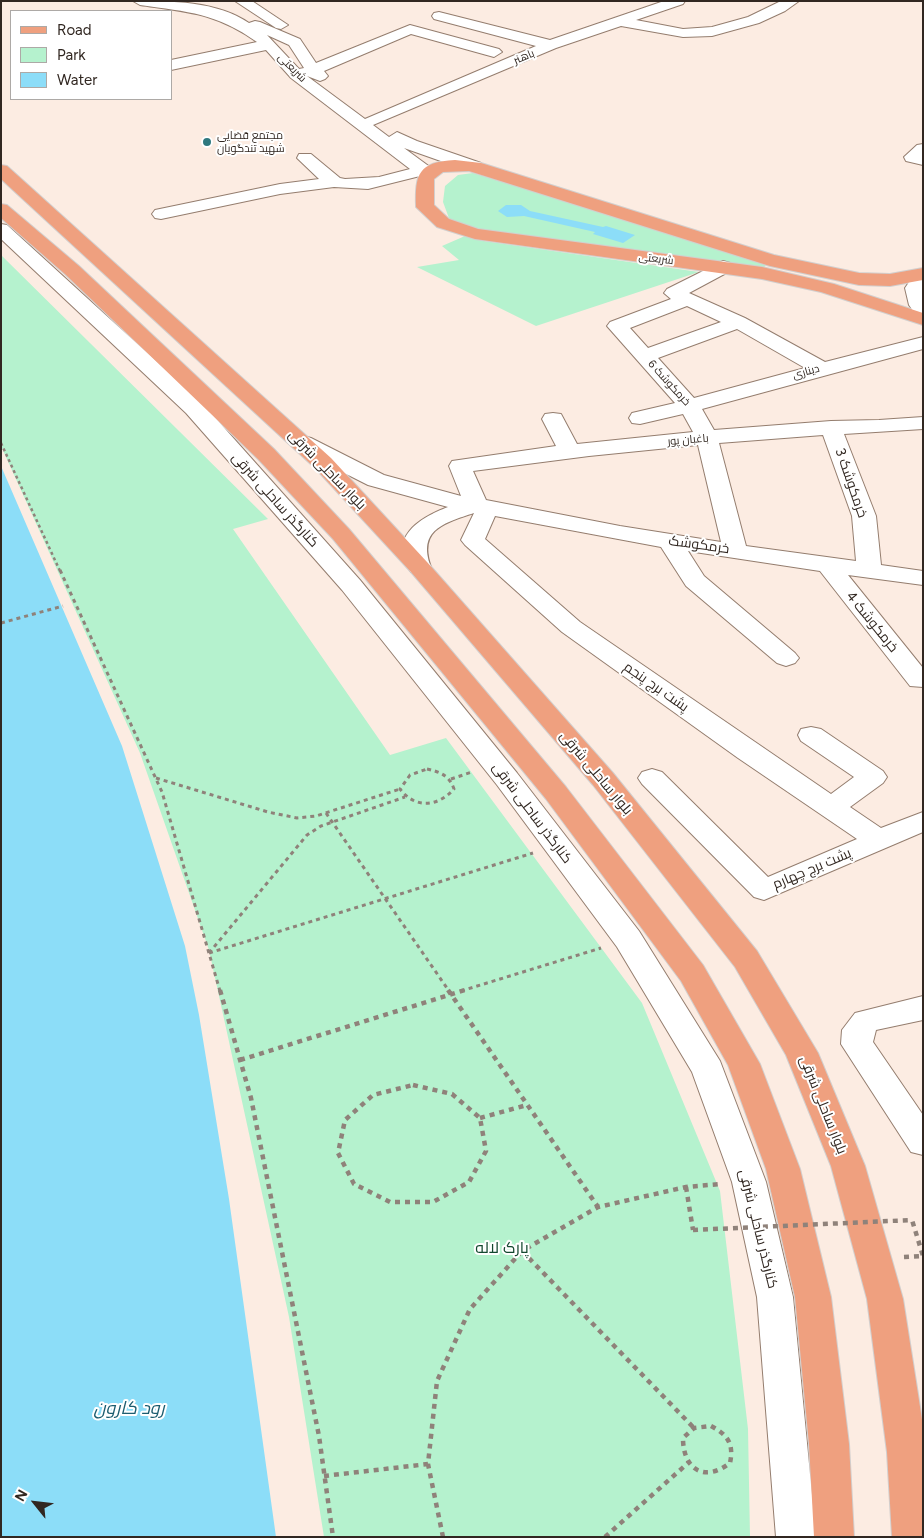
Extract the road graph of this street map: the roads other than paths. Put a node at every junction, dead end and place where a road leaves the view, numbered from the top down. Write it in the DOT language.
graph roads {
  1 [pos="140,1"];
  2 [pos="184,1"];
  3 [pos="242,1"];
  4 [pos="678,1"];
  5 [pos="792,1"];
  6 [pos="439,16"];
  7 [pos="243,22"];
  8 [pos="622,22"];
  9 [pos="278,42"];
  10 [pos="551,45"];
  11 [pos="494,52"];
  12 [pos="172,65"];
  13 [pos="313,70"];
  14 [pos="296,75"];
  15 [pos="372,120"];
  16 [pos="923,149"];
  17 [pos="305,158"];
  18 [pos="923,160"];
  19 [pos="475,166"];
  20 [pos="1,170"];
  21 [pos="426,172"];
  22 [pos="334,182"];
  23 [pos="1,209"];
  24 [pos="161,214"];
  25 [pos="1,228"];
  26 [pos="722,268"];
  27 [pos="923,275"];
  28 [pos="688,299"];
  29 [pos="923,311"];
  30 [pos="923,319"];
  31 [pos="738,322"];
  32 [pos="923,343"];
  33 [pos="644,356"];
  34 [pos="821,368"];
  35 [pos="690,406"];
  36 [pos="640,418"];
  37 [pos="553,419"];
  38 [pos="831,427"];
  39 [pos="921,427"];
  40 [pos="707,438"];
  41 [pos="303,443"];
  42 [pos="570,451"];
  43 [pos="482,506"];
  44 [pos="317,508"];
  45 [pos="287,515"];
  46 [pos="669,541"];
  47 [pos="735,550"];
  48 [pos="826,563"];
  49 [pos="419,567"];
  50 [pos="869,570"];
  51 [pos="923,578"];
  52 [pos="786,658"];
  53 [pos="919,680"];
  54 [pos="811,735"];
  55 [pos="652,778"];
  56 [pos="831,808"];
  57 [pos="923,821"];
  58 [pos="879,840"];
  59 [pos="923,1008"];
  60 [pos="923,1142"];
  61 [pos="796,1537"];
  62 [pos="834,1537"];
  63 [pos="912,1537"];
  1 -- 7 [label="street, شریعتی"];
  2 -- 7 [label="street, شریعتی"];
  3 -- 9 [label="street"];
  4 -- 8 [label="street, باهنر"];
  5 -- 8 [label="street"];
  6 -- 10 [label="street"];
  7 -- 9 [label="street, شریعتی"];
  8 -- 10 [label="street, باهنر"];
  9 -- 12 [label="street"];
  9 -- 13 [label="street, شریعتی"];
  9 -- 14 [label="street, شریعتی"];
  10 -- 15 [label="street, باهنر"];
  11 -- 13 [label="street"];
  13 -- 14 [label="street"];
  13 -- 15 [label="street, شریعتی"];
  14 -- 21 [label="street, شریعتی"];
  15 -- 19 [label="street, شریعتی"];
  16 -- 18 [label="street"];
  17 -- 22 [label="street"];
  19 -- 21 [label="main road, شریعتی"];
  19 -- 27 [label="main road, شریعتی"];
  20 -- 41 [label="main road, بلوار ساحلی شرقی"];
  21 -- 22 [label="street"];
  21 -- 26 [label="main road, شریعتی"];
  22 -- 24 [label="street"];
  23 -- 44 [label="main road"];
  25 -- 45 [label="street, کنارگذر ساحلی شرقی"];
  26 -- 28 [label="street"];
  26 -- 30 [label="main road, شریعتی"];
  27 -- 29 [label="street"];
  28 -- 31 [label="street"];
  28 -- 33 [label="street, خرمکوشک 6"];
  31 -- 33 [label="street"];
  31 -- 34 [label="street"];
  32 -- 34 [label="street, دیناری"];
  33 -- 35 [label="street, خرمکوشک 6"];
  34 -- 35 [label="street, دیناری"];
  35 -- 36 [label="street, دیناری"];
  35 -- 40 [label="street, خرمکوشک 6"];
  37 -- 42 [label="street"];
  38 -- 39 [label="street, باغبان پور"];
  38 -- 40 [label="street, باغبان پور"];
  38 -- 50 [label="street, خرمکوشک 3"];
  40 -- 42 [label="street, باغبان پور"];
  40 -- 47 [label="street, خرمکوشک 6"];
  41 -- 43 [label="street, خرمکوشک"];
  41 -- 49 [label="main road, بلوار ساحلی شرقی"];
  42 -- 43 [label="street, باغبان پور"];
  43 -- 46 [label="street, خرمکوشک"];
  43 -- 49 [label="street"];
  43 -- 56 [label="street, پشت برج پنجم"];
  44 -- 45 [label="street"];
  44 -- 62 [label="main road"];
  45 -- 61 [label="street, کنارگذر ساحلی شرقی"];
  46 -- 47 [label="street, خرمکوشک"];
  46 -- 52 [label="street"];
  47 -- 48 [label="street, خرمکوشک"];
  48 -- 50 [label="street, خرمکوشک"];
  48 -- 53 [label="street, خرمکوشک 4"];
  49 -- 63 [label="main road, بلوار ساحلی شرقی"];
  50 -- 51 [label="street, خرمکوشک"];
  54 -- 56 [label="street"];
  55 -- 58 [label="street, پشت برج چهارم"];
  56 -- 58 [label="street, پشت برج پنجم"];
  57 -- 58 [label="street, پشت برج چهارم"];
  59 -- 60 [label="street"];
}
